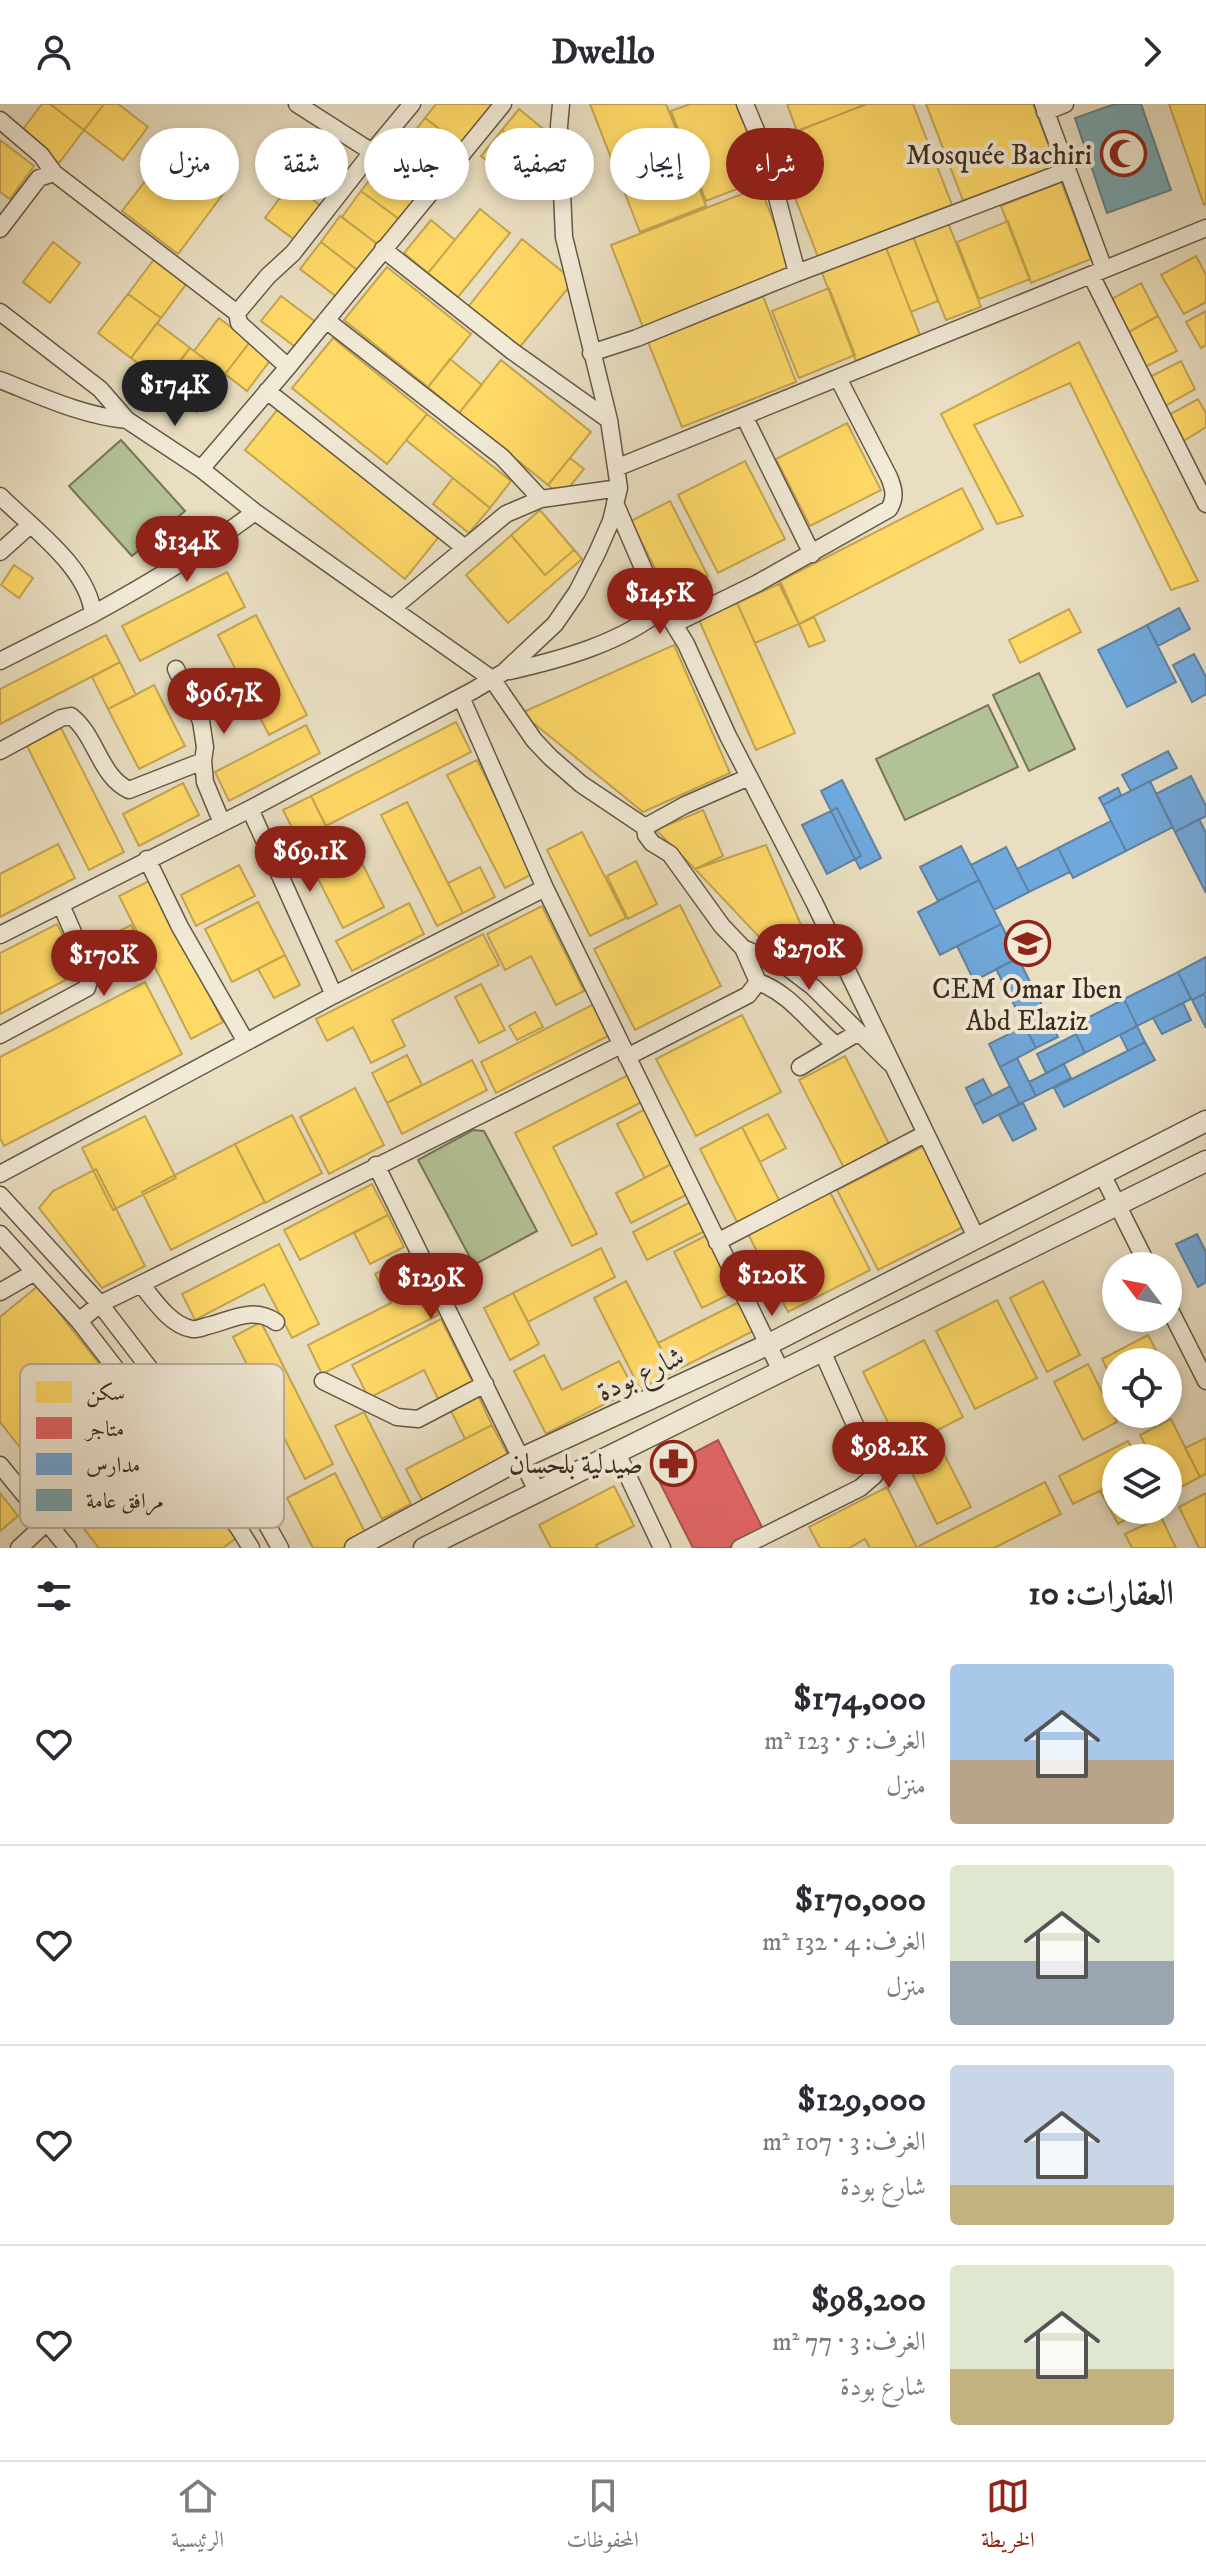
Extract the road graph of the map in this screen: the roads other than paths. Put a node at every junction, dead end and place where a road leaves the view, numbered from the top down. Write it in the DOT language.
graph roads {
  1 [pos="297,104"];
  2 [pos="412,104"];
  3 [pos="503,104"];
  4 [pos="561,104"];
  5 [pos="745,104"];
  6 [pos="1065,104"];
  7 [pos="1044,108"];
  8 [pos="0,120"];
  9 [pos="392,128"];
  10 [pos="469,145"];
  11 [pos="364,147"];
  12 [pos="364,162"];
  13 [pos="1066,171"];
  14 [pos="54,173"];
  15 [pos="423,200"];
  16 [pos="0,229"];
  17 [pos="1204,235"];
  18 [pos="383,249"];
  19 [pos="1098,272"];
  20 [pos="797,273"];
  21 [pos="0,312"];
  22 [pos="237,313"];
  23 [pos="326,320"];
  24 [pos="591,353"];
  25 [pos="288,367"];
  26 [pos="838,378"];
  27 [pos="0,380"];
  28 [pos="267,391"];
  29 [pos="744,416"];
  30 [pos="127,420"];
  31 [pos="609,420"];
  32 [pos="616,468"];
  33 [pos="201,469"];
  34 [pos="617,495"];
  35 [pos="0,496"];
  36 [pos="541,499"];
  37 [pos="1206,504"];
  38 [pos="255,512"];
  39 [pos="29,526"];
  40 [pos="465,548"];
  41 [pos="0,552"];
  42 [pos="812,554"];
  43 [pos="393,608"];
  44 [pos="664,608"];
  45 [pos="93,614"];
  46 [pos="674,624"];
  47 [pos="0,661"];
  48 [pos="176,669"];
  49 [pos="498,675"];
  50 [pos="461,697"];
  51 [pos="0,751"];
  52 [pos="203,761"];
  53 [pos="749,777"];
  54 [pos="250,809"];
  55 [pos="222,823"];
  56 [pos="645,827"];
  57 [pos="147,859"];
  58 [pos="545,888"];
  59 [pos="61,905"];
  60 [pos="0,935"];
  61 [pos="743,948"];
  62 [pos="758,982"];
  63 [pos="334,995"];
  64 [pos="857,1033"];
  65 [pos="0,1035"];
  66 [pos="246,1042"];
  67 [pos="836,1045"];
  68 [pos="624,1051"];
  69 [pos="800,1067"];
  70 [pos="897,1070"];
  71 [pos="1206,1121"];
  72 [pos="925,1134"];
  73 [pos="1206,1161"];
  74 [pos="376,1165"];
  75 [pos="0,1174"];
  76 [pos="1103,1176"];
  77 [pos="0,1195"];
  78 [pos="1117,1204"];
  79 [pos="0,1234"];
  80 [pos="977,1239"];
  81 [pos="717,1242"];
  82 [pos="1141,1252"];
  83 [pos="33,1273"];
  84 [pos="141,1284"];
  85 [pos="0,1292"];
  86 [pos="100,1304"];
  87 [pos="79,1321"];
  88 [pos="276,1322"];
  89 [pos="1181,1332"];
  90 [pos="767,1345"];
  91 [pos="822,1351"];
  92 [pos="112,1364"];
  93 [pos="146,1364"];
  94 [pos="781,1371"];
  95 [pos="323,1381"];
  96 [pos="1206,1381"];
  97 [pos="485,1384"];
  98 [pos="617,1453"];
  99 [pos="522,1458"];
  100 [pos="0,1465"];
  101 [pos="20,1490"];
  102 [pos="538,1493"];
  103 [pos="41,1528"];
  104 [pos="50,1528"];
  105 [pos="239,1528"];
  106 [pos="269,1528"];
  107 [pos="19,1548"];
  108 [pos="68,1548"];
  109 [pos="251,1548"];
  110 [pos="280,1548"];
  111 [pos="355,1548"];
  112 [pos="424,1548"];
  113 [pos="662,1548"];
  114 [pos="740,1548"];
  1 -- 11 [label="street"];
  2 -- 9 [label="street"];
  3 -- 10 [label="street"];
  4 -- 24 [label="street"];
  5 -- 20 [label="street"];
  6 -- 7 [label="street"];
  7 -- 13 [label="street"];
  8 -- 14 [label="street"];
  12 -- 22 [label="street"];
  13 -- 19 [label="street"];
  13 -- 20 [label="street"];
  14 -- 16 [label="street"];
  14 -- 22 [label="street"];
  15 -- 18 [label="street"];
  17 -- 19 [label="street"];
  18 -- 23 [label="street"];
  18 -- 31 [label="street"];
  19 -- 26 [label="street"];
  19 -- 37 [label="street"];
  20 -- 24 [label="street"];
  21 -- 30 [label="street"];
  22 -- 25 [label="street"];
  23 -- 25 [label="street"];
  23 -- 36 [label="street"];
  24 -- 31 [label="street"];
  25 -- 28 [label="street"];
  26 -- 29 [label="street"];
  26 -- 42 [label="street"];
  27 -- 30 [label="street"];
  28 -- 33 [label="street"];
  28 -- 40 [label="street"];
  29 -- 32 [label="street"];
  29 -- 42 [label="street"];
  30 -- 33 [label="street"];
  31 -- 32 [label="street"];
  32 -- 34 [label="street"];
  33 -- 38 [label="street"];
  34 -- 36 [label="street"];
  34 -- 44 [label="street"];
  34 -- 49 [label="street"];
  35 -- 39 [label="street"];
  36 -- 40 [label="street"];
  38 -- 43 [label="street"];
  38 -- 45 [label="street"];
  39 -- 41 [label="street"];
  39 -- 45 [label="street"];
  40 -- 43 [label="street"];
  42 -- 46 [label="street"];
  43 -- 49 [label="street"];
  44 -- 46 [label="street"];
  44 -- 49 [label="street"];
  45 -- 47 [label="street"];
  46 -- 53 [label="street"];
  48 -- 52 [label="street"];
  49 -- 50 [label="street"];
  49 -- 56 [label="street"];
  50 -- 54 [label="street"];
  50 -- 58 [label="street"];
  51 -- 52 [label="street"];
  52 -- 55 [label="street"];
  53 -- 56 [label="street"];
  53 -- 70 [label="street"];
  54 -- 55 [label="street"];
  54 -- 63 [label="street"];
  55 -- 57 [label="street"];
  56 -- 61 [label="street"];
  57 -- 59 [label="street"];
  57 -- 66 [label="street"];
  58 -- 63 [label="street"];
  58 -- 68 [label="street"];
  59 -- 60 [label="street"];
  59 -- 65 [label="street"];
  61 -- 62 [label="street"];
  61 -- 64 [label="street"];
  62 -- 67 [label="street"];
  62 -- 68 [label="street"];
  63 -- 66 [label="street"];
  64 -- 67 [label="street"];
  64 -- 70 [label="street"];
  66 -- 75 [label="street"];
  67 -- 69 [label="street"];
  68 -- 74 [label="street"];
  68 -- 81 [label="street"];
  70 -- 72 [label="street"];
  71 -- 76 [label="street, شارع بودة"];
  72 -- 80 [label="street"];
  72 -- 81 [label="street"];
  73 -- 78 [label="street"];
  74 -- 84 [label="street"];
  74 -- 97 [label="street"];
  76 -- 78 [label="street"];
  76 -- 80 [label="street, شارع بودة"];
  77 -- 86 [label="street"];
  78 -- 82 [label="street"];
  78 -- 91 [label="street"];
  79 -- 83 [label="street"];
  80 -- 90 [label="street, شارع بودة"];
  81 -- 90 [label="street"];
  83 -- 85 [label="street"];
  83 -- 87 [label="street"];
  84 -- 86 [label="street"];
  84 -- 88 [label="street"];
  86 -- 87 [label="street"];
  86 -- 93 [label="street"];
  87 -- 92 [label="street"];
  89 -- 96 [label="street"];
  90 -- 94 [label="street"];
  90 -- 99 [label="street, شارع بودة"];
  91 -- 94 [label="street"];
  91 -- 114 [label="street"];
  94 -- 98 [label="street"];
  95 -- 97 [label="street"];
  97 -- 99 [label="street"];
  98 -- 102 [label="street"];
  98 -- 113 [label="street"];
  99 -- 102 [label="street"];
  99 -- 111 [label="street, شارع بودة"];
  100 -- 101 [label="street"];
  102 -- 112 [label="street"];
  103 -- 107 [label="street"];
  104 -- 108 [label="street"];
  105 -- 109 [label="street"];
  106 -- 110 [label="street"];
}
